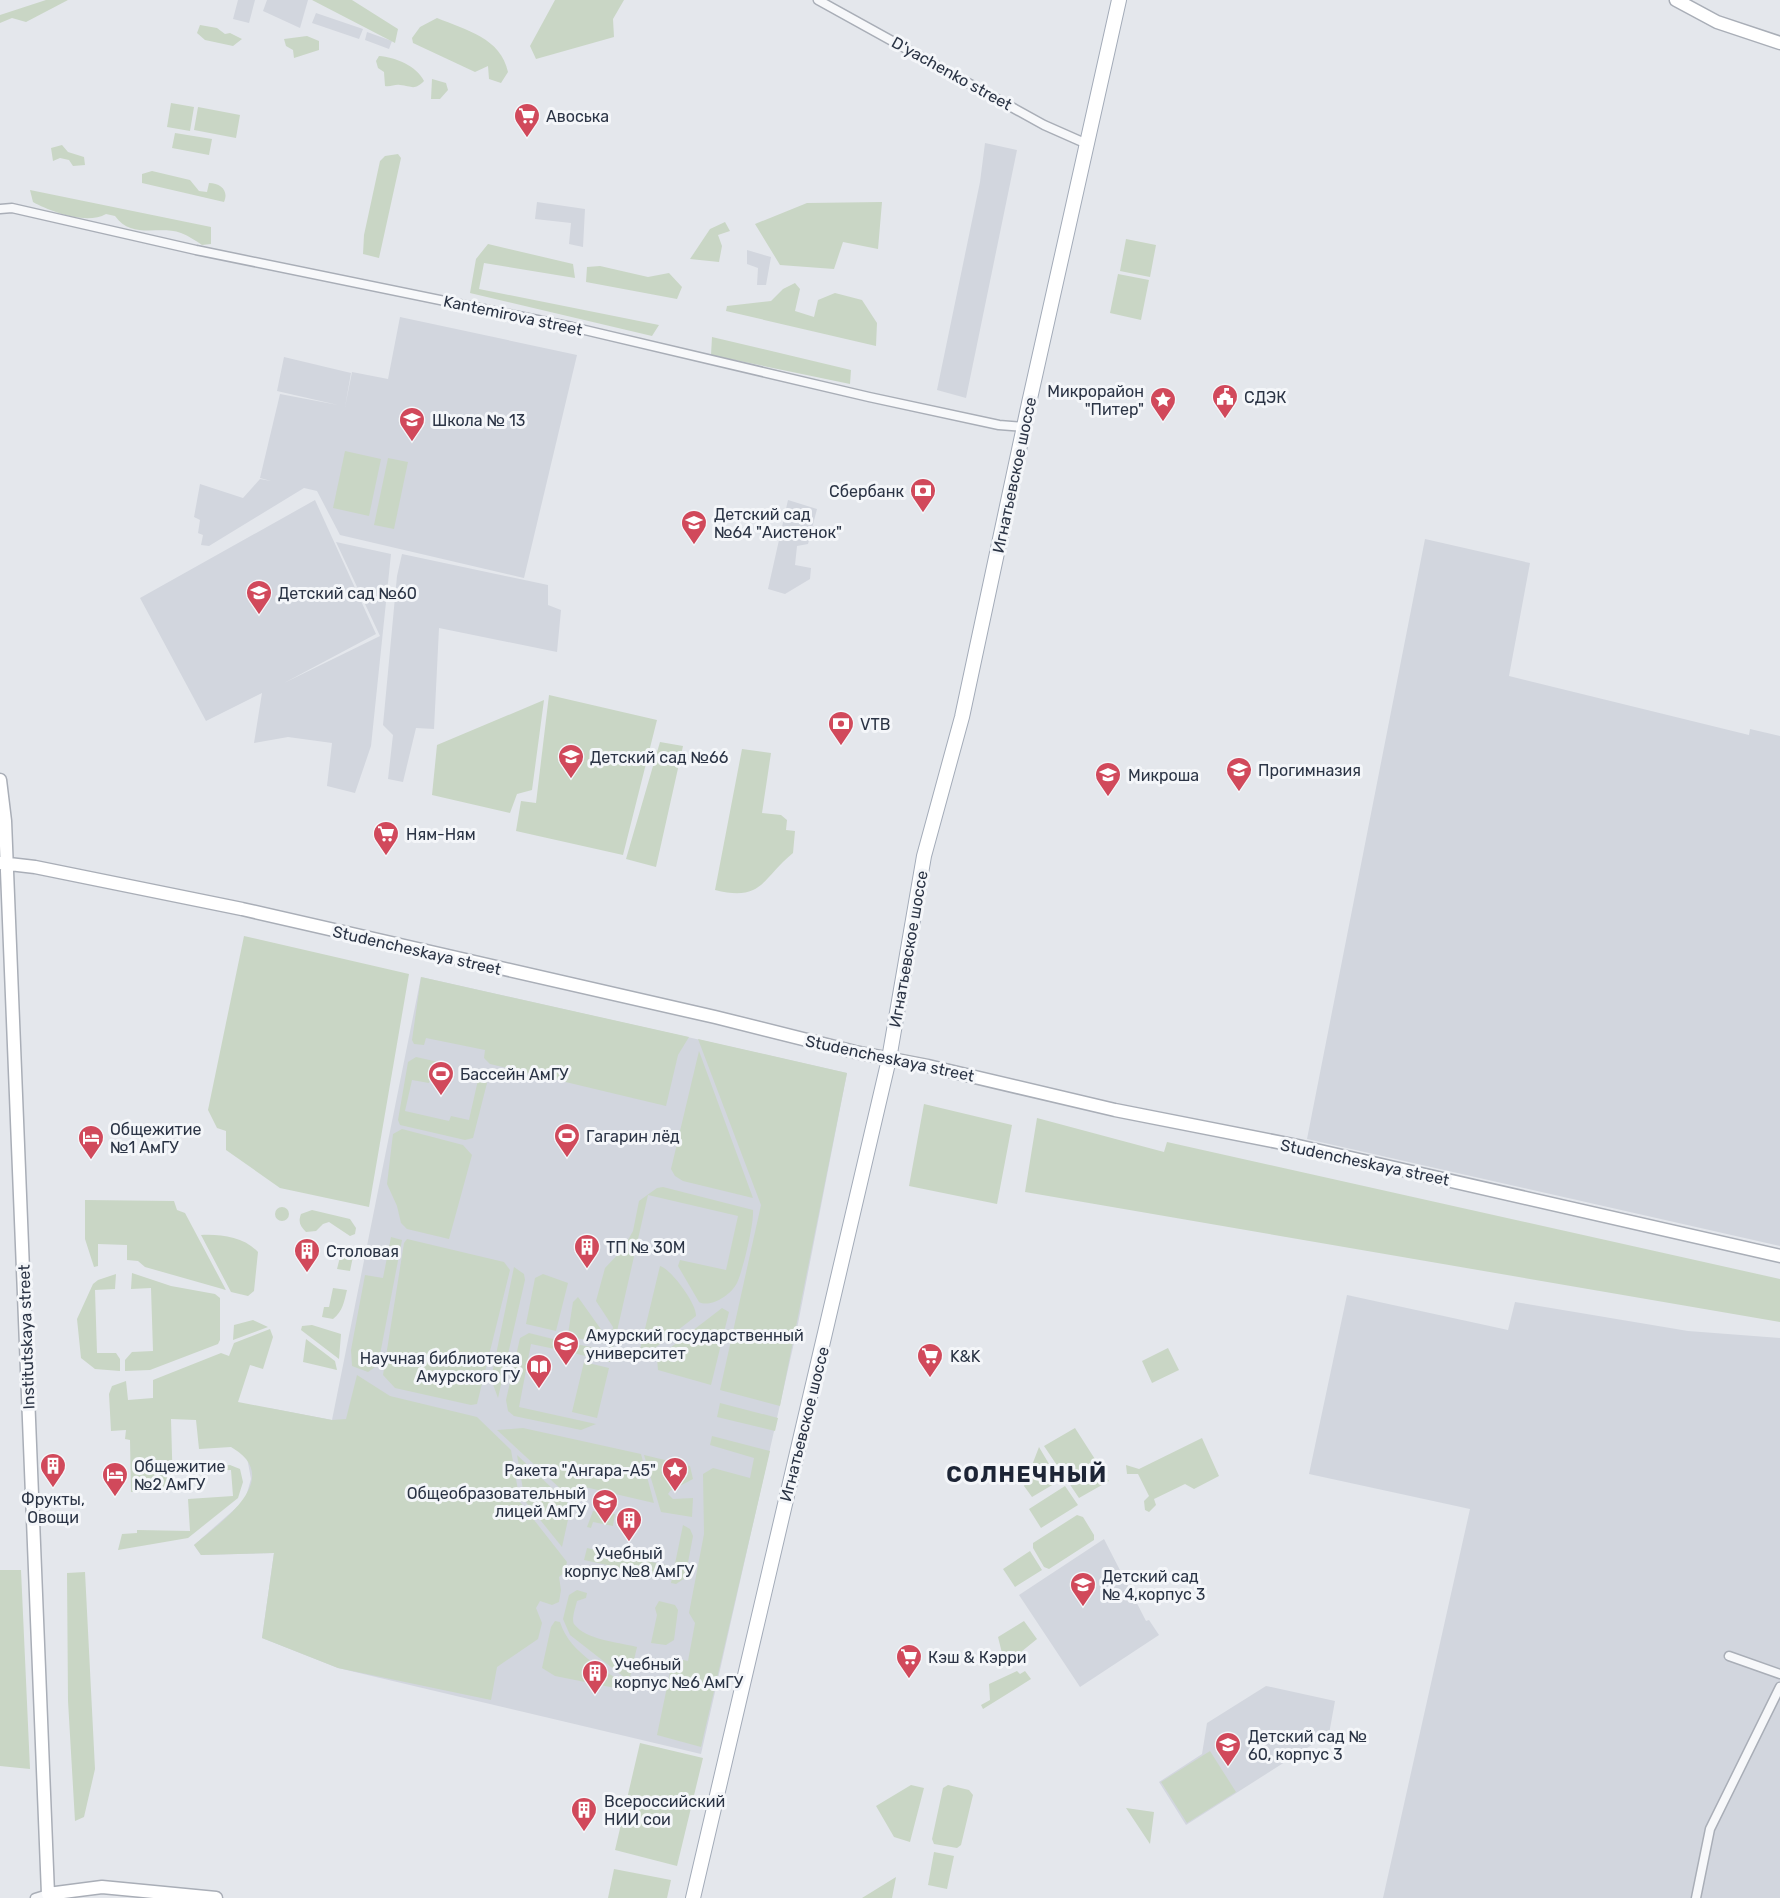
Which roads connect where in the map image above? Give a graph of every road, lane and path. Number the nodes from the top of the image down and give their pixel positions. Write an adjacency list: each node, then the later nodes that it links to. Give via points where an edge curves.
1 (818, 0): 5 (street, D'yachenko street, via 1044,125)
2 (1119, 0): 5 (main road, Игнатьевское шоссе)
3 (1676, 0): 4 (main road, via 1717,22)
4 (1780, 43)
5 (1087, 144): 7 (main road, Игнатьевское шоссе)
6 (0, 209): 7 (street, Kantemirova street, via 12,208 572,327 869,397)
7 (1025, 427): 10 (main road, Игнатьевское шоссе, via 962,717 924,856)
8 (0, 780): 9 (main road, Institutskaya street)
9 (3, 863): 10 (main road, Studencheskaya street, via 242,909); 15 (main road, Institutskaya street, via 20,1142)
10 (890, 1059): 11 (main road, Studencheskaya street, via 1298,1146); 18 (main road, Игнатьевское шоссе)
11 (1780, 1256)
12 (1729, 1656): 13 (street)
13 (1780, 1674)
14 (1780, 1687): 19 (street, via 1710,1828)
15 (48, 1894): 16 (street); 17 (main road, via 102,1887)
16 (35, 1898)
17 (216, 1898)
18 (693, 1898)
19 (1696, 1898)

